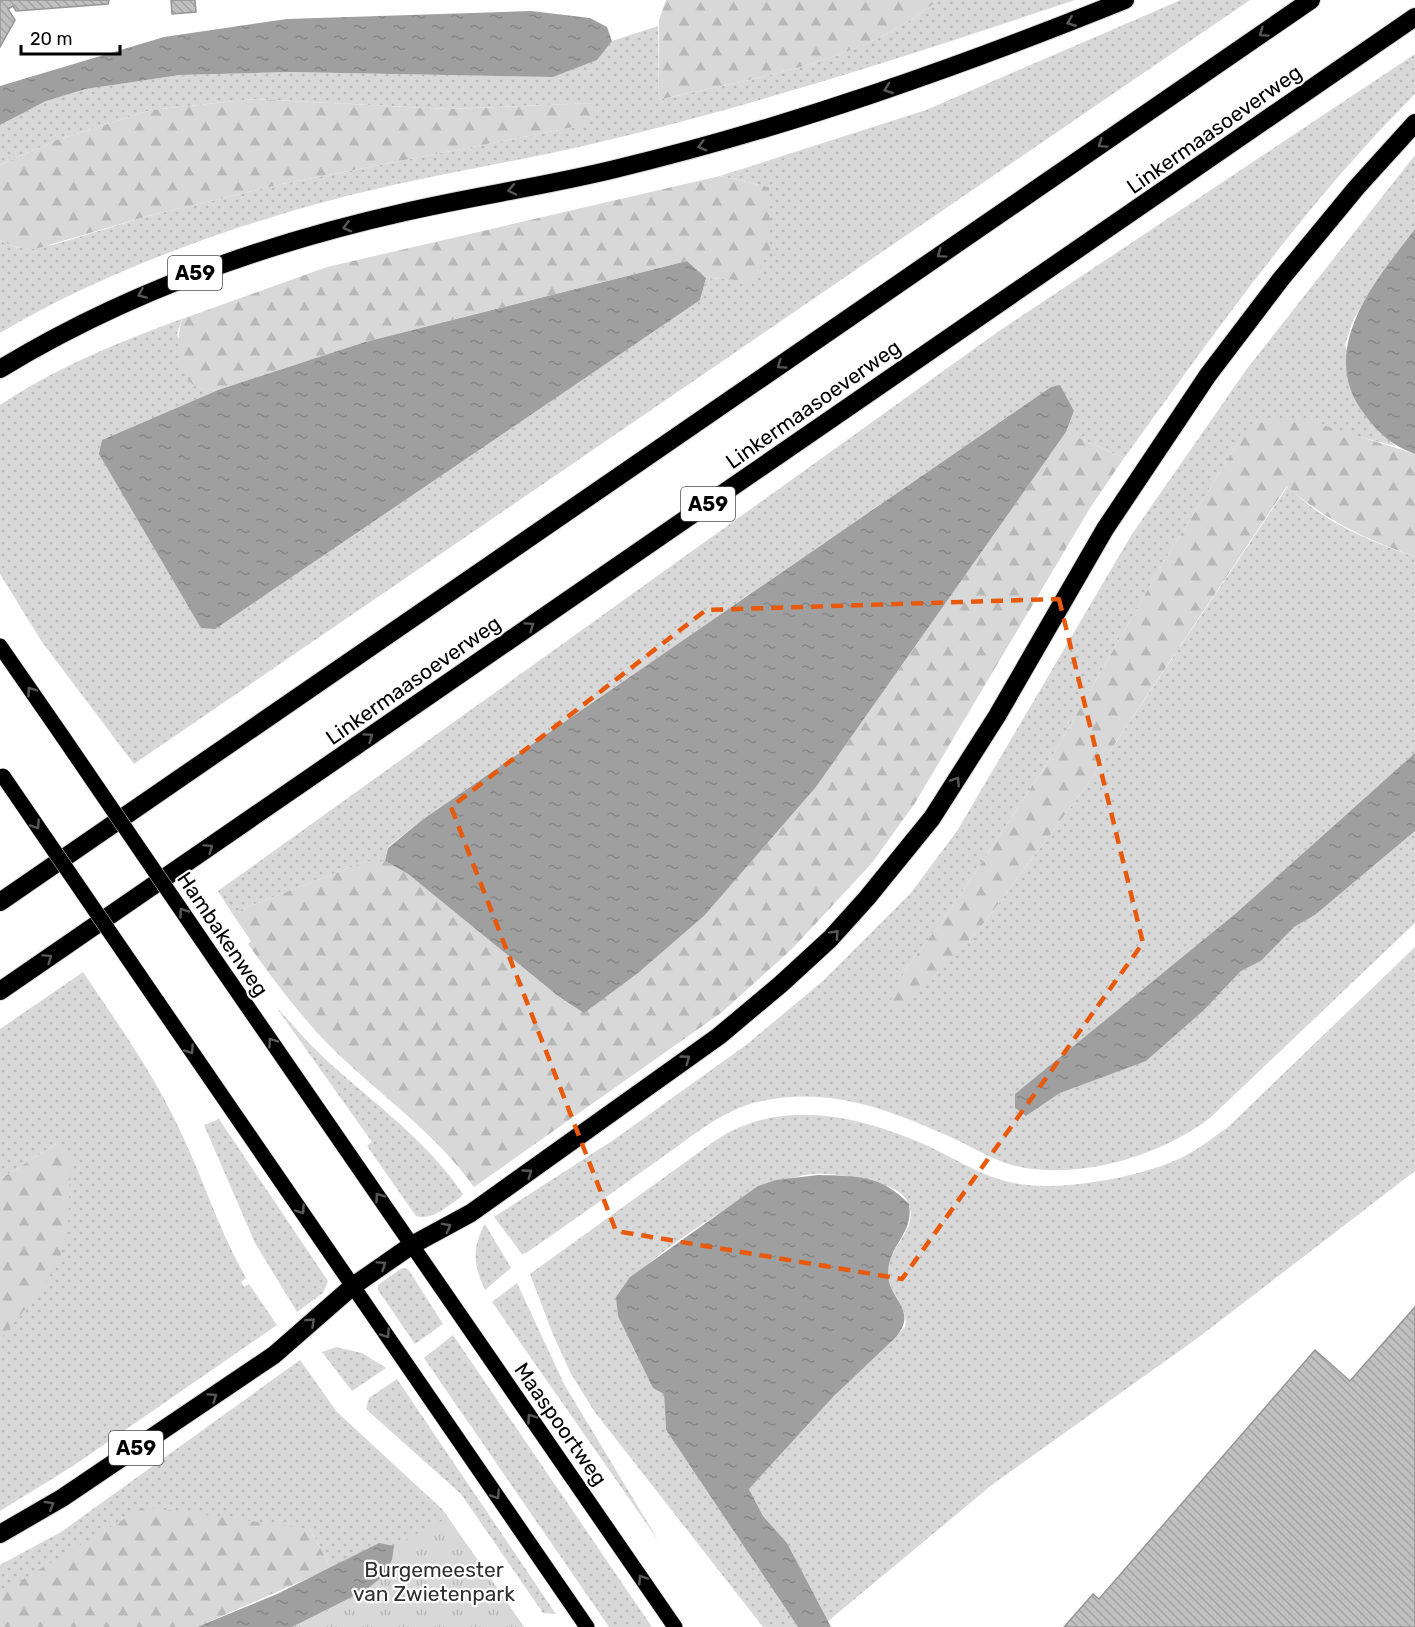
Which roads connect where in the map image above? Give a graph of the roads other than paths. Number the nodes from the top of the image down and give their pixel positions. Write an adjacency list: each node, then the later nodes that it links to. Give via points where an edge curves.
1 (1125, 0): 5 (highway, A59, one-way to 5, via 860,99 733,138 614,169 403,212 233,260 116,306)
2 (1311, 0): 8 (highway, one-way to 8)
3 (1415, 17): 9 (highway, Linkermaasoeverweg / A59, one-way to 3)
4 (1415, 123): 10 (highway, one-way to 4, via 471,1213 718,1036 782,984 867,898 952,788 1105,529 1208,375 1281,279)
5 (0, 369)
6 (0, 646): 10 (main road, Hambakenweg, one-way to 6, bridge)
7 (2, 774): 11 (main road, one-way to 11, bridge)
8 (0, 902)
9 (0, 991)
10 (412, 1245): 11 (highway, one-way to 10); 14 (main road, Maaspoortweg, one-way to 10)
11 (352, 1286): 12 (highway, A59, one-way to 11, via 62,1497 279,1351); 13 (main road, one-way to 13)
12 (0, 1534)
13 (587, 1627)
14 (675, 1627)

